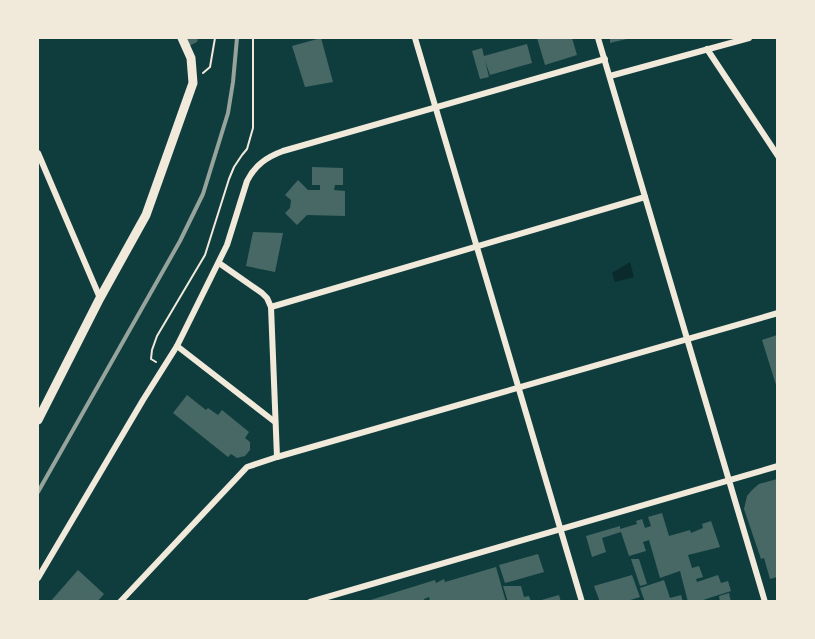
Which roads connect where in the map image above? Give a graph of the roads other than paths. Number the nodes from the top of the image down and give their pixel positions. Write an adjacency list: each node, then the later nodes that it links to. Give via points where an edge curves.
1 (182, 38): 14 (street, via 191,58 191,90 146,215)
2 (415, 38): 8 (street)
3 (598, 38): 6 (street)
4 (750, 38): 5 (street)
5 (707, 49): 7 (street); 10 (street)
6 (605, 59): 7 (street); 8 (street)
7 (609, 76): 11 (street)
8 (435, 108): 12 (street); 13 (street, via 283,151 260,164 247,181)
9 (38, 153): 14 (street)
10 (777, 156)
11 (645, 197): 12 (street); 17 (street)
12 (477, 247): 15 (street); 19 (street)
13 (219, 263): 15 (street, via 262,293); 18 (street)
14 (100, 298): 20 (street)
15 (271, 307): 21 (street)
16 (777, 313): 17 (street)
17 (687, 339): 19 (street); 24 (street)
18 (177, 346): 21 (street); 26 (street)
19 (519, 388): 22 (street); 25 (street)
20 (38, 418)
21 (275, 422): 22 (street)
22 (277, 457): 27 (street, via 247,467)
23 (777, 466): 24 (street)
24 (729, 480): 25 (street); 30 (street)
25 (560, 528): 28 (street); 29 (street)
26 (38, 578)
27 (120, 602)
28 (310, 602)
29 (582, 602)
30 (765, 602)

